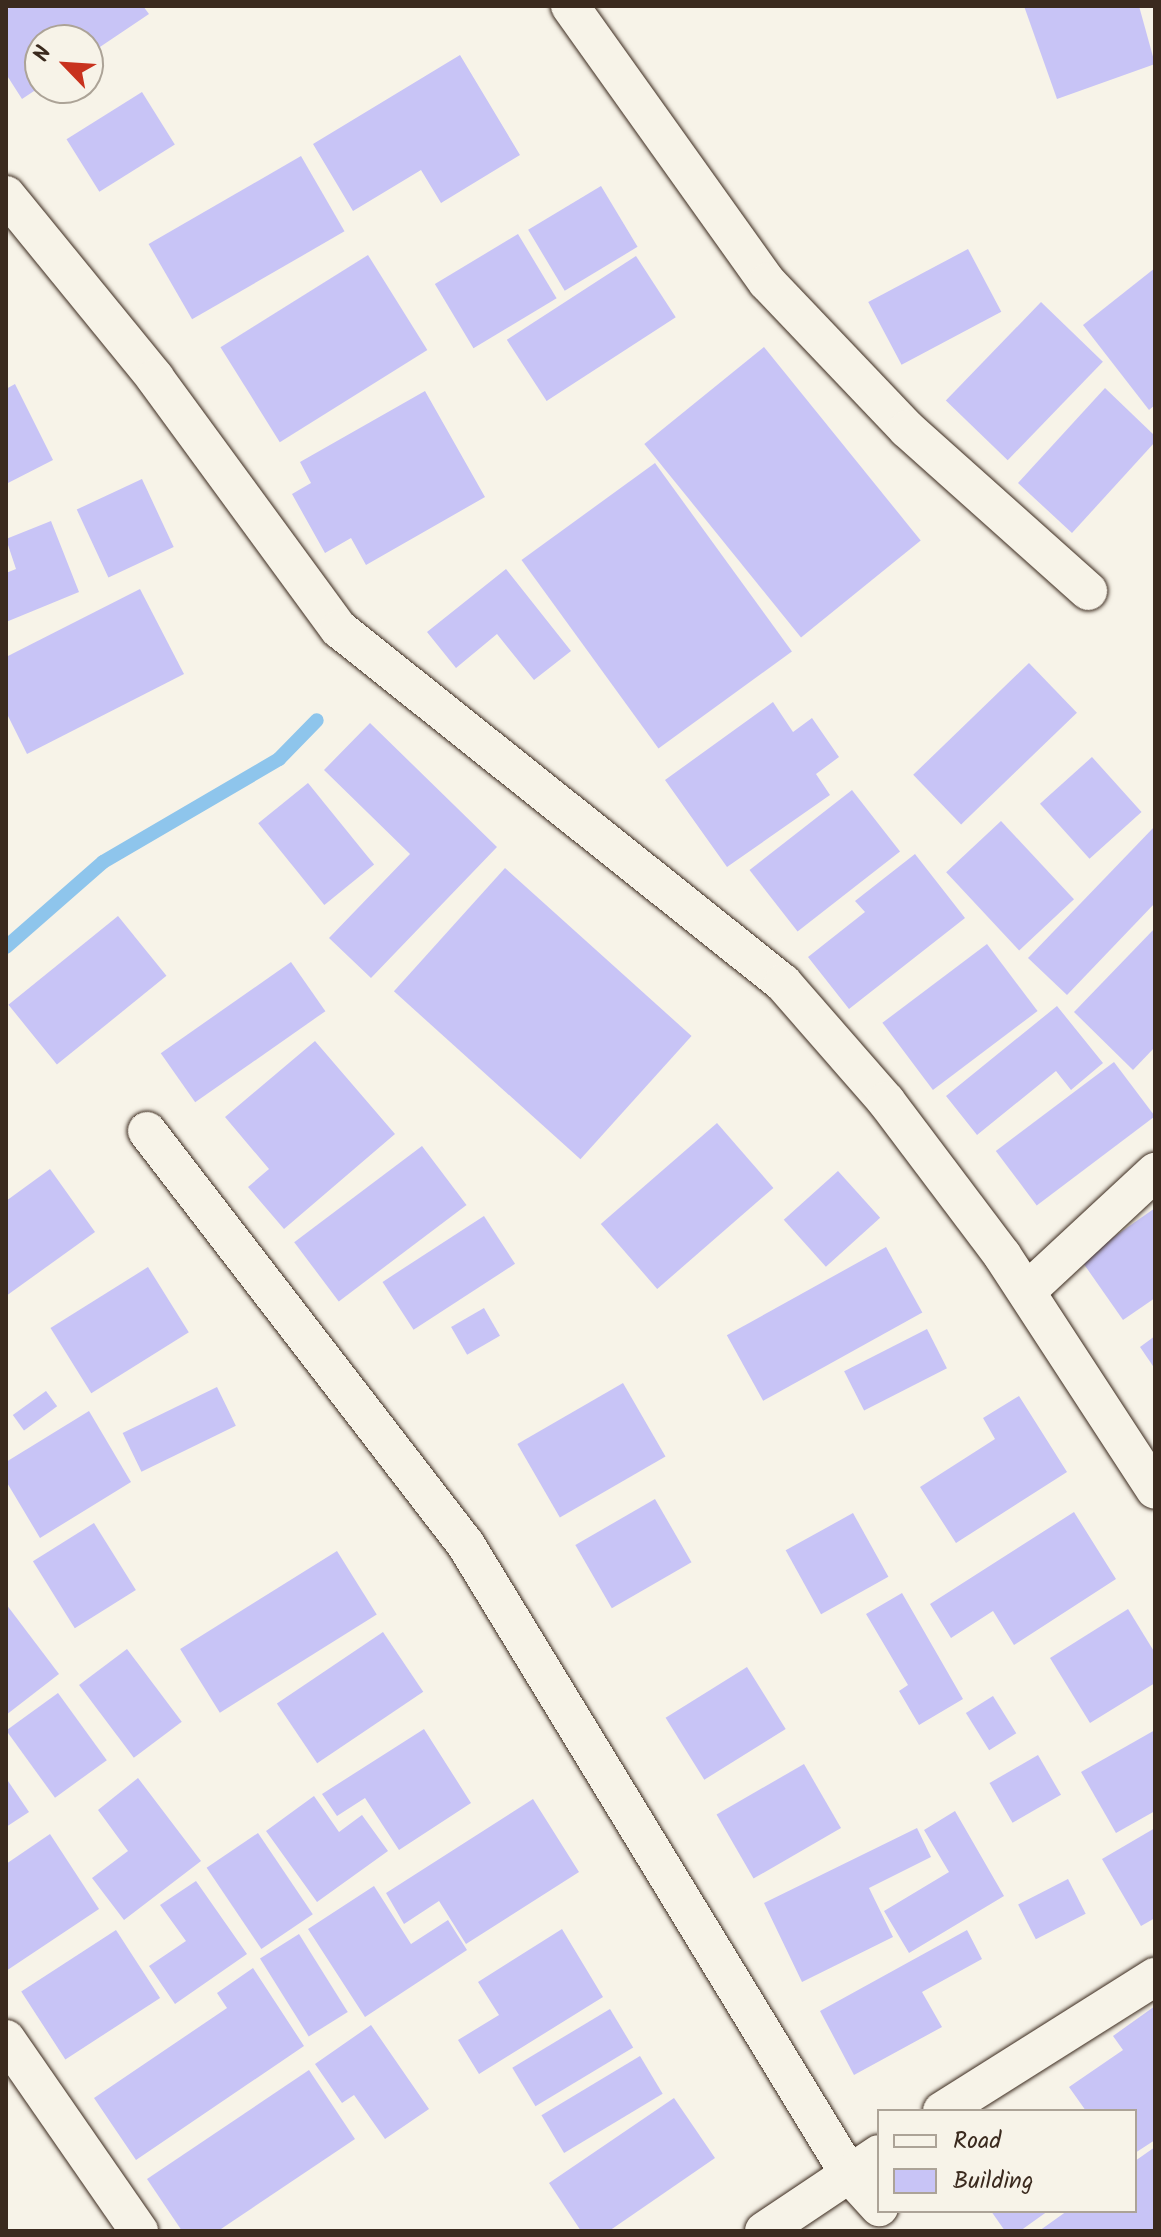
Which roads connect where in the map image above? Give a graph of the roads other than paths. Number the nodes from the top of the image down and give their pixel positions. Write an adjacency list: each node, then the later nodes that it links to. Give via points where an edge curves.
1 (570, 6): 3 (street, via 767,282 907,429)
2 (6, 195): 6 (street, via 155,378 339,629 783,983 886,1101)
3 (1088, 591)
4 (147, 1131): 11 (street, via 466,1545)
5 (1155, 1172): 6 (street)
6 (1027, 1291): 7 (street)
7 (1155, 1490)
8 (1155, 1977): 10 (street)
9 (6, 2039): 14 (street)
10 (945, 2109)
11 (864, 2164): 12 (street); 15 (street)
12 (877, 2198)
13 (884, 2213): 16 (street)
14 (139, 2231)
15 (764, 2231)
16 (900, 2231)

